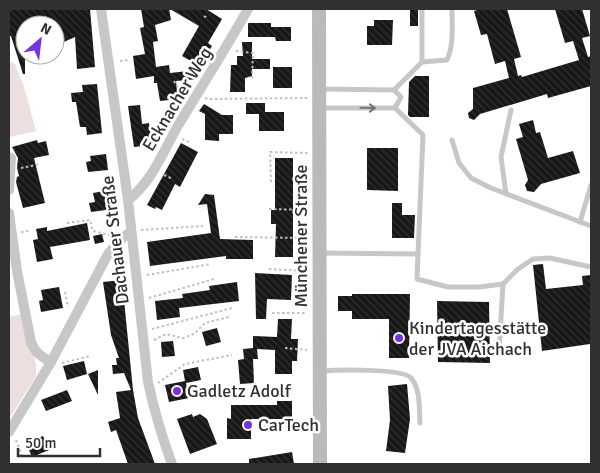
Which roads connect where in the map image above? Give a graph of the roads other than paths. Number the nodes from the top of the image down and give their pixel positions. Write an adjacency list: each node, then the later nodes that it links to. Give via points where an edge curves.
1 (101, 9): 17 (street, Dachauer Straße)
2 (248, 9): 17 (street, Ecknacher Weg, via 149,178)
3 (319, 9): 8 (main road, Münchener Straße)
4 (422, 9): 6 (lane)
5 (452, 9): 6 (lane, via 448,60)
6 (422, 62): 7 (lane)
7 (394, 90): 8 (lane); 9 (lane, via 401,97)
8 (317, 98): 9 (lane, one-way to 9); 22 (main road, Münchener Straße)
9 (395, 108): 23 (lane, via 423,136)
10 (511, 110): 16 (lane, via 501,157)
11 (452, 140): 16 (lane, via 459,163 471,178)
12 (9, 157): 13 (street)
13 (10, 170): 15 (street)
14 (591, 185): 19 (lane)
15 (9, 190)
16 (506, 194): 19 (lane)
17 (128, 200): 21 (street, Dachauer Straße)
18 (9, 213): 27 (street, via 31,342 34,350)
19 (580, 222): 20 (lane)
20 (591, 226)
21 (131, 231): 27 (street, via 108,254); 31 (street, Dachauer Straße, via 150,389 160,433)
22 (320, 253): 23 (lane); 28 (main road, Münchener Straße)
23 (418, 254): 25 (lane, via 418,279 448,287)
24 (591, 267): 25 (lane, via 550,258 532,259)
25 (503, 284): 26 (lane)
26 (499, 351)
27 (49, 364): 30 (street)
28 (320, 371): 29 (lane, via 406,374 416,386); 32 (main road, Münchener Straße)
29 (420, 423)
30 (10, 430)
31 (172, 464)
32 (320, 464)

